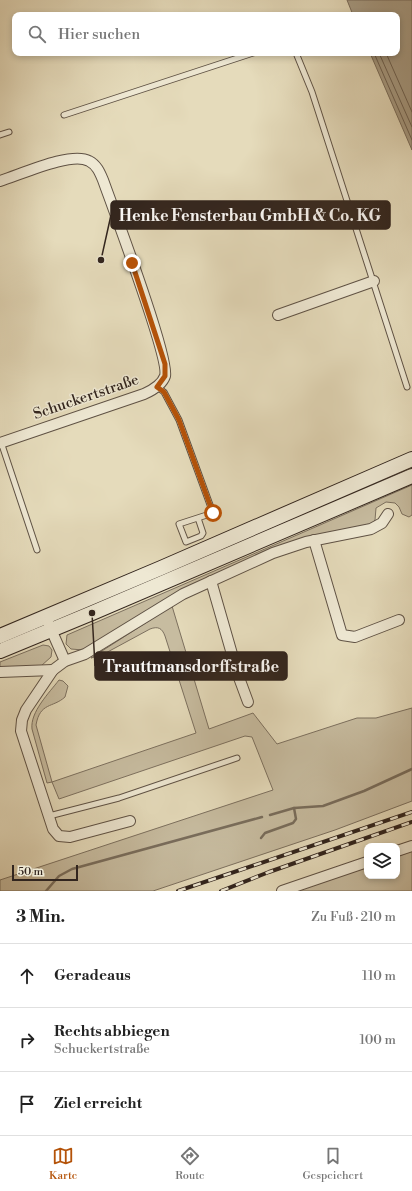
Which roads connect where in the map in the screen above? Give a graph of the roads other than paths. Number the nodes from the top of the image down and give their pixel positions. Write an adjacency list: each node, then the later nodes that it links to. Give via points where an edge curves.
1 (244, 56): 3 (lane)
2 (297, 56): 7 (lane, via 312,92)
3 (64, 115)
4 (9, 132): 5 (lane)
5 (0, 135)
6 (0, 181): 10 (street, Schuckertstraße, via 70,158 82,158 96,166 162,351 165,376)
7 (374, 281): 8 (street); 9 (lane)
8 (278, 315)
9 (407, 386)
10 (157, 387): 11 (street, Schuckertstraße, via 144,394); 15 (lane, via 164,392 179,420 213,513)
11 (1, 443): 17 (lane)
12 (412, 459): 20 (main road)
13 (412, 476): 20 (main road)
14 (388, 514): 16 (street, via 382,523 371,529)
15 (198, 518): 15 (lane, via 179,524 186,542 203,533)
16 (314, 540): 18 (street, via 285,549); 19 (street, via 342,635 355,637)
17 (37, 550)
18 (210, 581): 23 (street, via 170,601 85,654); 26 (street)
19 (398, 620)
20 (49, 624): 21 (main road); 22 (main road); 23 (street)
21 (0, 636)
22 (0, 651)
23 (65, 661): 24 (street)
24 (53, 670): 25 (street); 28 (street, via 29,704 21,725 22,736)
25 (0, 672)
26 (248, 702)
27 (236, 758): 28 (lane, via 119,798)
28 (48, 816): 29 (street, via 54,831 59,836 66,837)
29 (130, 821)
30 (412, 846): 31 (street)
31 (400, 850)
32 (364, 863): 33 (street)
33 (282, 891)

